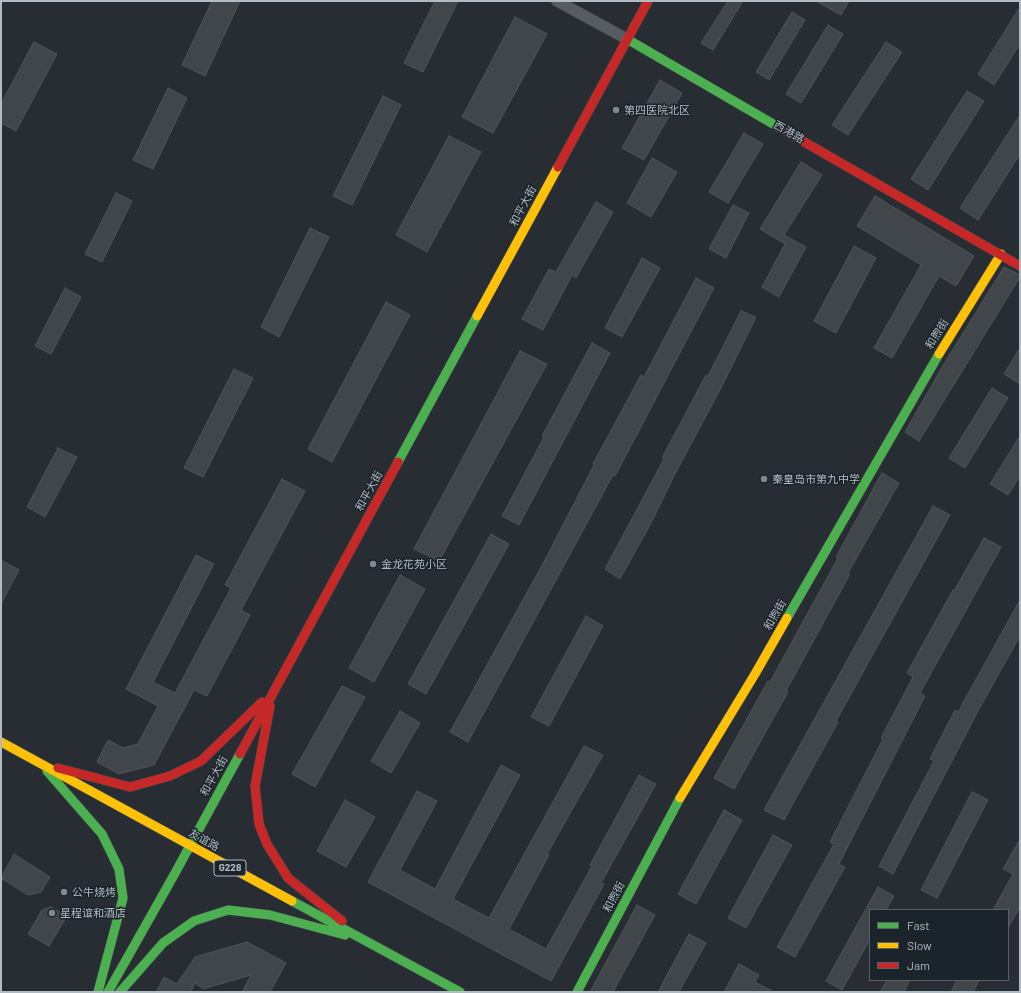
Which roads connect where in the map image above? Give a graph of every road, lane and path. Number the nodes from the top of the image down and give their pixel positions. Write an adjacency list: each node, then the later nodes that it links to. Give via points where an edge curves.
1 (557, 1): 3 (street, 西港路)
2 (648, 1): 3 (main road, 和平大街)
3 (627, 39): 4 (main road, 西港路); 6 (main road, 和平大街)
4 (1001, 254): 5 (main road, 西港路); 15 (main road, 和煦街, via 936,359 755,674 684,790)
5 (1020, 266)
6 (273, 691): 8 (main road, via 201,761 170,776 130,787); 9 (main road, 和平大街); 10 (main road, via 255,786 259,824 267,844 288,878)
7 (1, 742): 8 (main road, 友谊路 / G228)
8 (41, 764): 9 (main road, 友谊路 / G228); 11 (main road, via 102,834 119,869 122,898)
9 (189, 846): 10 (main road, 友谊路 / G228); 12 (main road, 和平大街)
10 (365, 941): 13 (main road, via 270,915 228,910 194,921 163,943); 14 (main road, 友谊路 / G228)
11 (98, 992)
12 (108, 992)
13 (120, 992)
14 (460, 992)
15 (577, 992)

